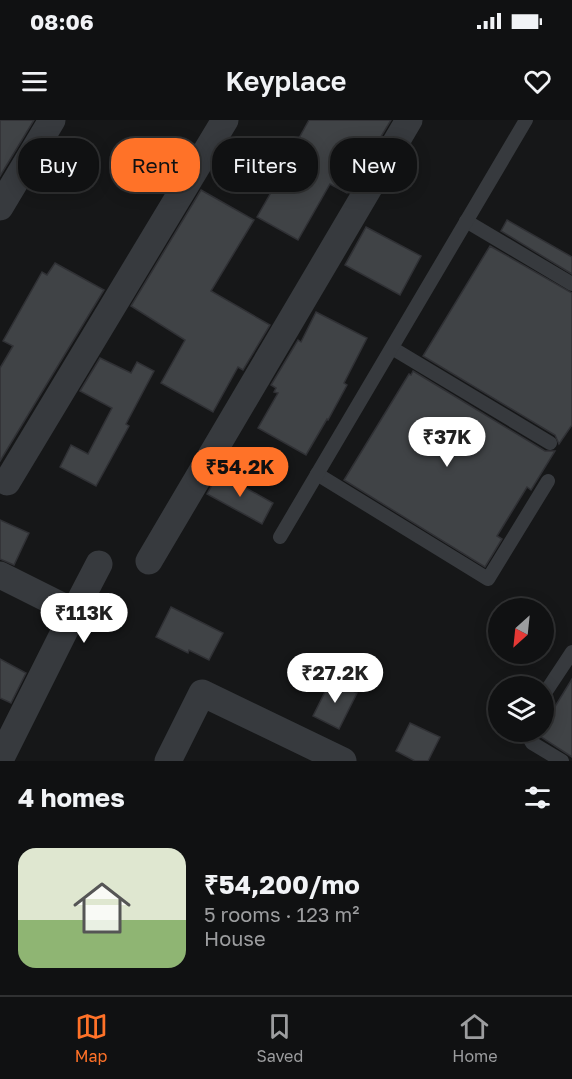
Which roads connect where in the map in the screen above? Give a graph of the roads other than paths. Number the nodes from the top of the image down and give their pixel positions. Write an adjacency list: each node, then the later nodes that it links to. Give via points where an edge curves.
1 (52, 120): 5 (street)
2 (225, 120): 11 (street)
3 (409, 120): 14 (street)
4 (526, 120): 6 (lane)
5 (0, 207)
6 (466, 221): 7 (lane); 8 (lane)
7 (572, 285)
8 (392, 348): 9 (lane); 10 (lane)
9 (550, 443)
10 (317, 474): 12 (lane, via 488,579); 13 (lane)
11 (7, 482)
12 (548, 482)
13 (280, 537)
14 (149, 561)
15 (99, 564): 17 (street)
16 (0, 575): 17 (street)
17 (74, 612): 21 (street)
18 (572, 652): 19 (lane)
19 (554, 679)
20 (531, 742): 24 (lane)
21 (0, 760)
22 (168, 761): 23 (street, via 202,693)
23 (343, 761)
24 (562, 761)

